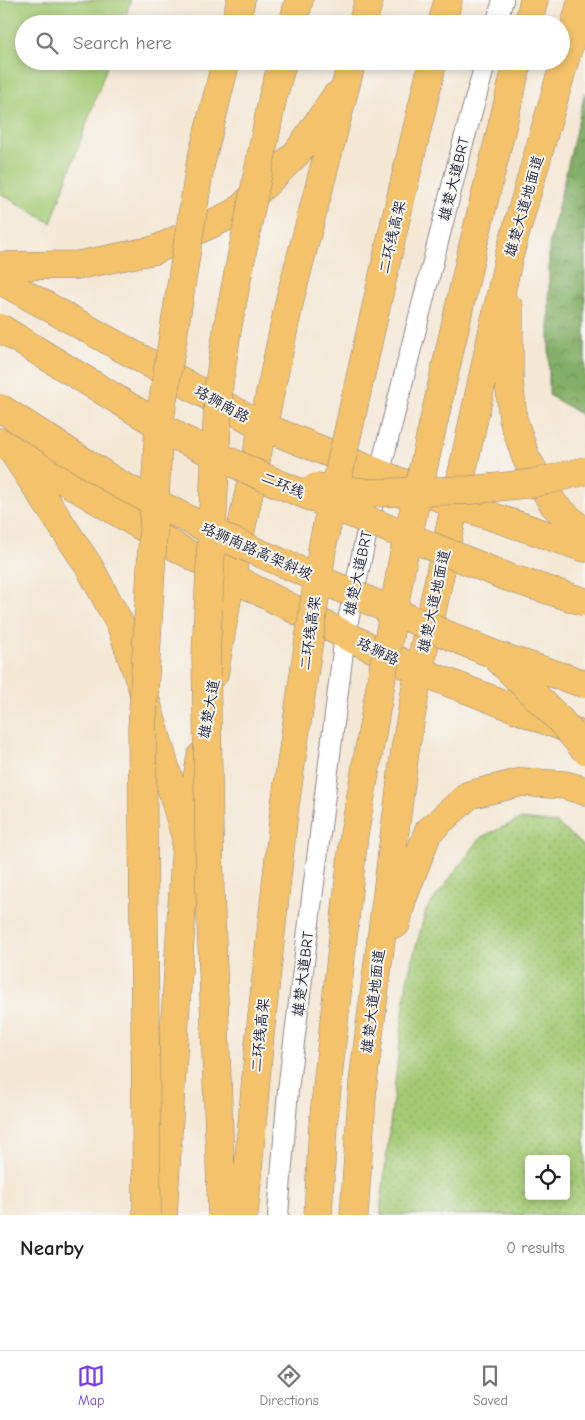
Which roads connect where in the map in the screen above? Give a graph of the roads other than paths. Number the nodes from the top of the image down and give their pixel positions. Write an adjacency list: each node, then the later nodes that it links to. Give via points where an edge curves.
1 (241, 0): 8 (main road)
2 (299, 0): 9 (main road)
3 (369, 0): 10 (main road)
4 (448, 0): 11 (main road)
5 (503, 0): 12 (lane)
6 (534, 0): 13 (main road)
7 (582, 0): 14 (main road, 雄楚大道地面道)
8 (237, 15)
9 (295, 15)
10 (365, 15)
11 (444, 15)
12 (499, 15)
13 (530, 15)
14 (570, 42)
15 (224, 70): 46 (main road, bridge, via 200,166 158,425 142,729)
16 (280, 70): 48 (main road, bridge, via 218,383 206,655 210,890)
17 (431, 70): 49 (main road, 二环线高架, bridge, via 323,543 284,812)
18 (483, 70): 30 (lane, 雄楚大道BRT)
19 (516, 70): 51 (main road, bridge, via 472,246 402,563 354,834 323,1125)
20 (562, 70): 22 (main road, 雄楚大道地面道)
21 (350, 71): 23 (main road, via 297,153 237,212 155,250 79,265); 27 (main road, via 290,299)
22 (509, 256): 32 (main road, 雄楚大道地面道); 33 (main road, via 510,380 514,418 526,458 554,504)
23 (0, 266)
24 (0, 280): 27 (main road, 珞狮南路)
25 (0, 328): 31 (main road, 二环线, bridge, via 182,439)
26 (0, 408): 38 (main road, 珞狮南路高架斜坡, bridge, via 119,484 225,538)
27 (262, 426): 30 (main road, 珞狮南路); 35 (main road)
28 (5, 445): 35 (main road); 44 (main road, via 90,568 120,626 142,687)
29 (585, 471): 31 (main road, bridge, via 534,483 471,490 370,493)
30 (379, 475): 32 (main road, 珞狮南路); 37 (lane, 雄楚大道BRT)
31 (274, 482): 36 (main road, 二环线, bridge, via 507,578)
32 (455, 504): 34 (main road); 39 (main road, 雄楚大道地面道)
33 (585, 532)
34 (585, 548)
35 (231, 577): 37 (main road, 珞狮路); 44 (main road, 雄楚大道)
36 (585, 602)
37 (345, 635): 39 (main road, 珞狮路); 50 (lane, 雄楚大道BRT, via 288,1090)
38 (493, 654): 40 (main road, 珞狮南路高架斜坡, bridge); 42 (main road, bridge, via 560,720)
39 (419, 671): 41 (main road, 珞狮路); 45 (main road, 雄楚大道地面道, via 405,751)
40 (585, 684)
41 (585, 735)
42 (585, 750)
43 (585, 791): 45 (main road, via 565,785 522,782 469,795 428,832 402,900)
44 (186, 841): 47 (main road)
45 (368, 1035): 52 (main road, 雄楚大道地面道)
46 (147, 1215)
47 (163, 1215)
48 (222, 1215)
49 (244, 1215)
50 (278, 1215)
51 (318, 1215)
52 (354, 1215)

